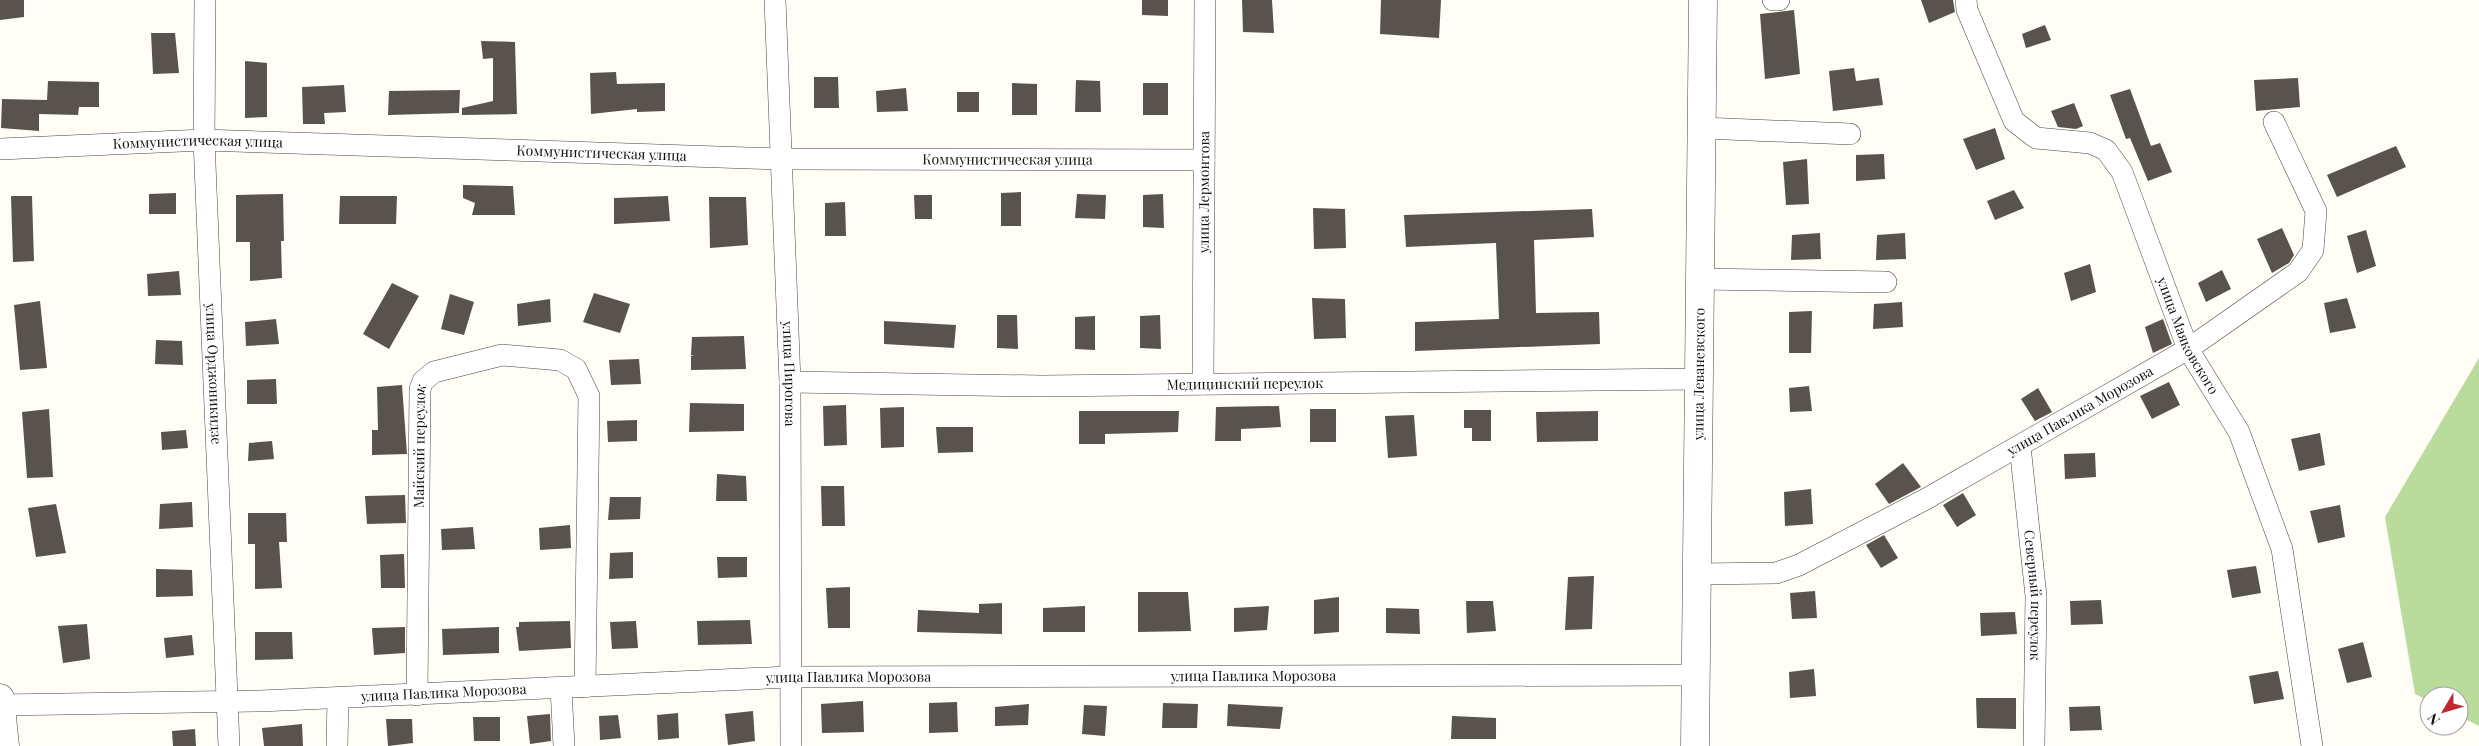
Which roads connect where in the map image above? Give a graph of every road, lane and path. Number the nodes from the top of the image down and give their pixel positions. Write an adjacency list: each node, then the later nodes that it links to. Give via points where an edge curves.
1 (205, 0): 11 (street, улица Орджоникидзе)
2 (775, 0): 13 (street, улица Пирогова)
3 (1206, 0): 14 (street, улица Лермонтова)
4 (1703, 0): 9 (street, улица Леваневского)
5 (1773, 0): 6 (street)
6 (1779, 0)
7 (1966, 0): 17 (street, улица Маяковского, via 1967,10 2014,121 2036,138 2090,143 2106,150 2122,172)
8 (2274, 122): 17 (street, улица Павлика Морозова, via 2316,211 2313,250 2298,272)
9 (1702, 128): 10 (street); 15 (street, улица Леваневского)
10 (1850, 134)
11 (204, 140): 12 (street, Коммунистическая улица); 13 (street, Коммунистическая улица); 30 (street, улица Орджоникидзе)
12 (0, 149)
13 (781, 159): 14 (street, Коммунистическая улица); 19 (street, улица Пирогова)
14 (1204, 160): 20 (street, улица Лермонтова)
15 (1700, 279): 16 (street); 18 (street, улица Леваневского)
16 (1886, 282)
17 (2188, 349): 21 (street, улица Павлика Морозова); 39 (street, улица Маяковского, via 2239,432 2282,550)
18 (1699, 379): 20 (street, Медицинский переулок); 22 (street, улица Леваневского)
19 (790, 382): 20 (street, Медицинский переулок, via 1040,386); 24 (street, улица Пирогова)
20 (1203, 384)
21 (2020, 446): 22 (street, улица Павлика Морозова, via 1926,500 1799,565 1776,573); 38 (street, Северный переулок, via 2036,596)
22 (1697, 574): 23 (street, улица Леваневского)
23 (1696, 675): 24 (street, улица Павлика Морозова); 37 (street, улица Леваневского)
24 (789, 677): 25 (street, улица Павлика Морозова); 36 (street, улица Пирогова)
25 (585, 687): 26 (street, улица Павлика Морозова); 27 (street, Майский переулок, via 589,396 576,368 560,360 502,355 434,372 423,380 420,389)
26 (561, 688): 27 (street, улица Павлика Морозова); 35 (street)
27 (417, 695): 29 (street, улица Павлика Морозова)
28 (0, 698): 31 (street)
29 (338, 698): 30 (street, улица Павлика Морозова); 34 (street)
30 (228, 702): 31 (street, улица Павлика Морозова); 33 (street, улица Орджоникидзе)
31 (0, 705): 32 (street)
32 (5, 746)
33 (229, 746)
34 (337, 746)
35 (564, 746)
36 (791, 746)
37 (1695, 746)
38 (2034, 746)
39 (2312, 746)

